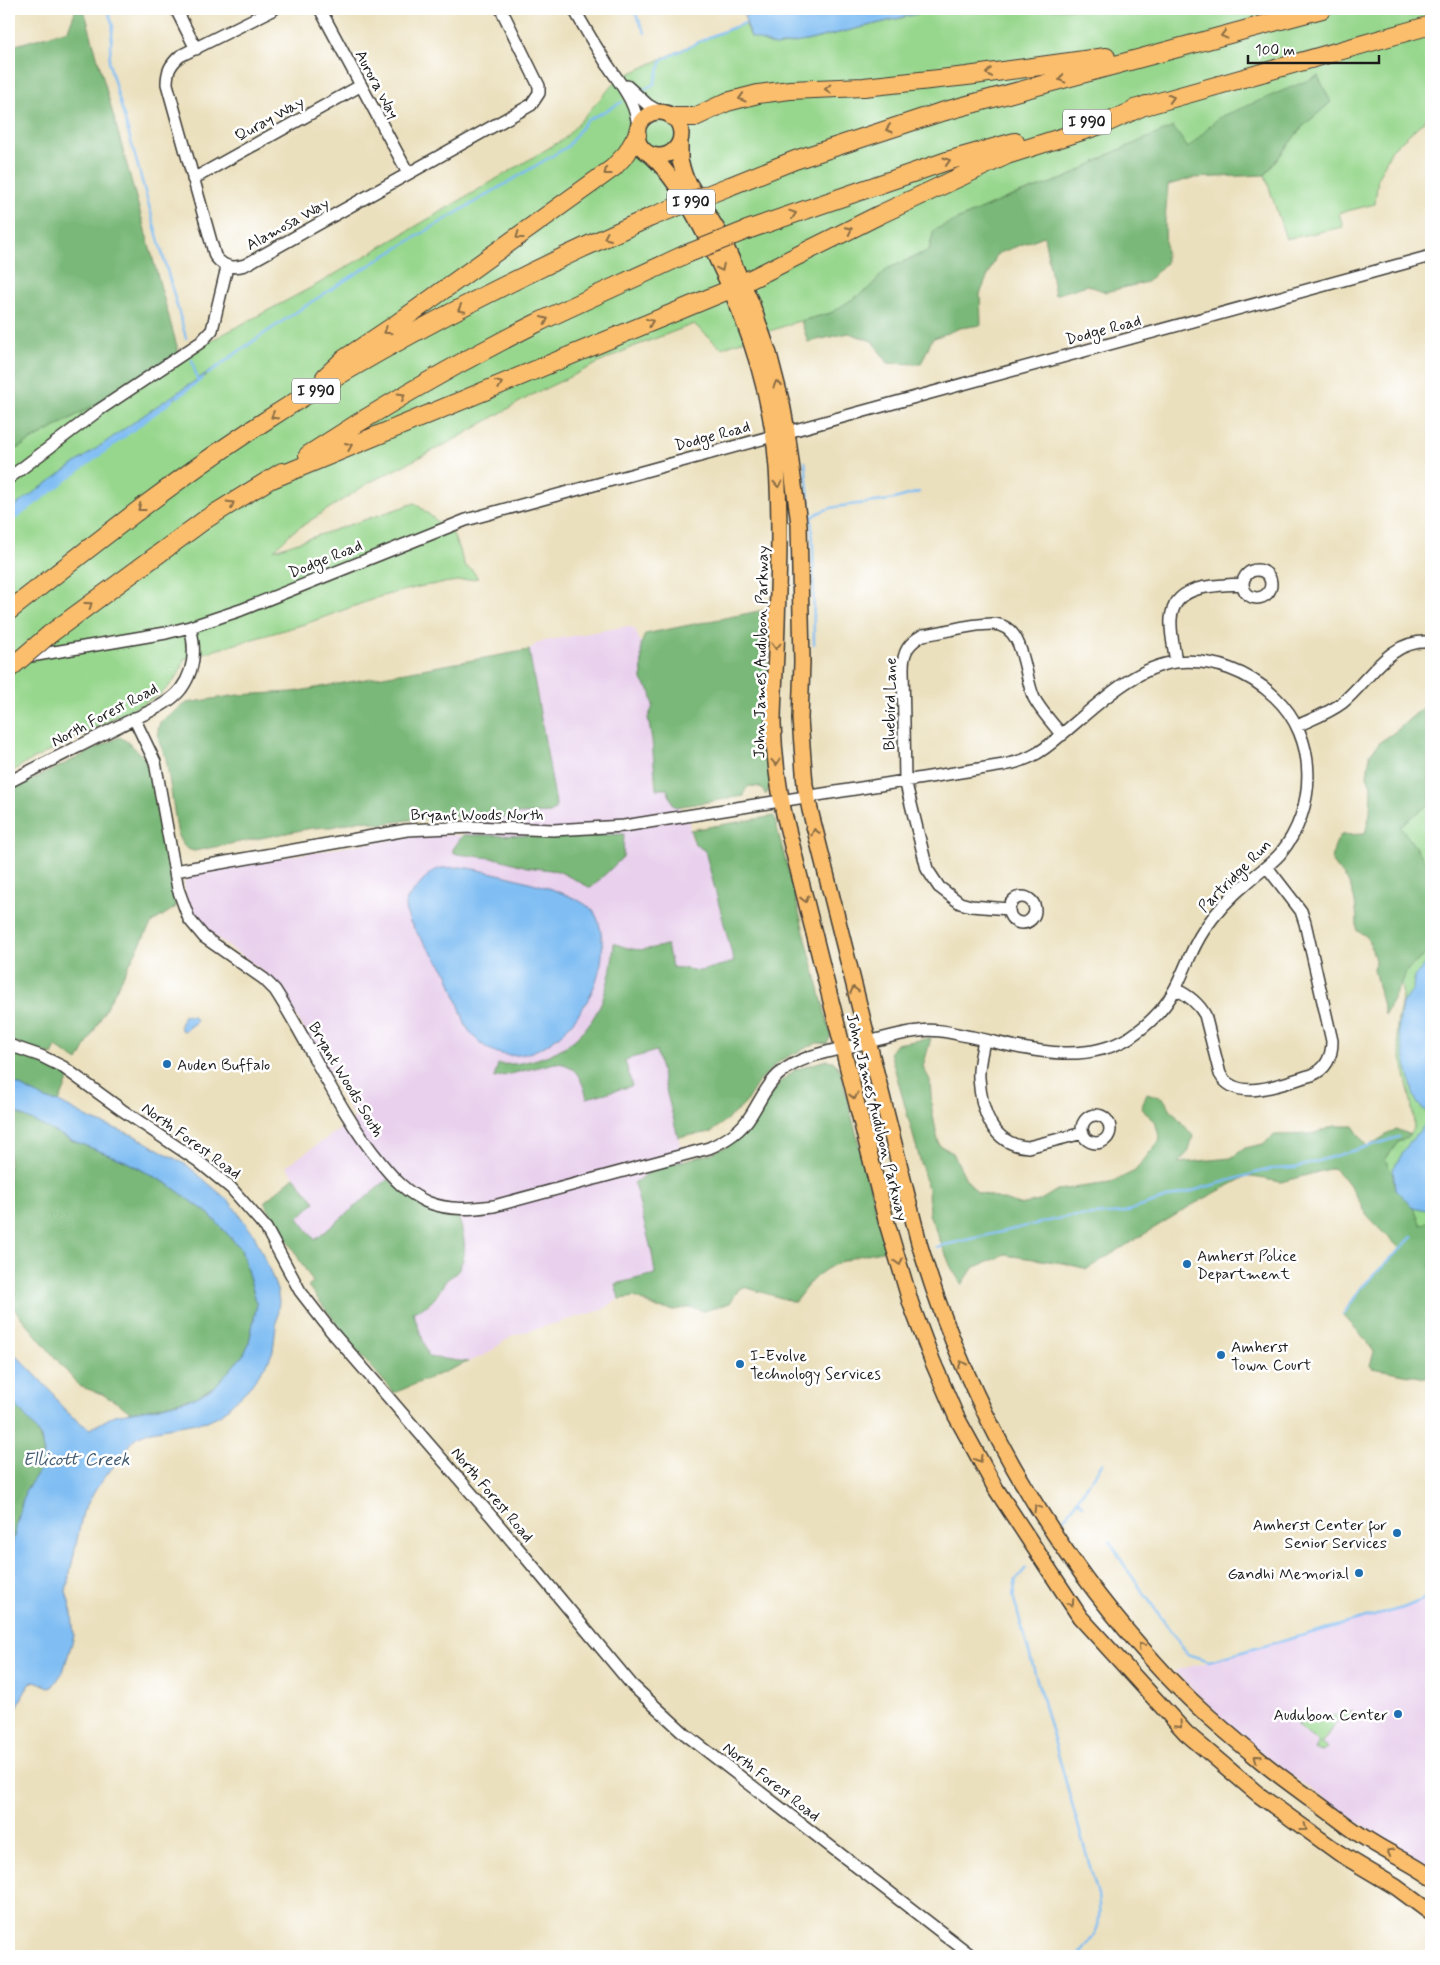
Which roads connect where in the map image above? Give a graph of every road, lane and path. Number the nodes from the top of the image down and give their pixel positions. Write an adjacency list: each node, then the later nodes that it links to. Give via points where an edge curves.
1 (176, 9): 9 (street)
2 (274, 9): 9 (street)
3 (320, 9): 11 (street, Aurora Way)
4 (501, 9): 17 (street, Alamosa Way, via 536,78 540,93 531,106)
5 (574, 9): 10 (street)
6 (1322, 9): 8 (highway, I 990, one-way to 8)
7 (1431, 25): 12 (highway, I 990, one-way to 7)
8 (1176, 47): 13 (highway, one-way to 13, via 967,76 758,94 727,102 695,117); 22 (highway, I 990, one-way to 22, bridge, via 938,113 795,160 651,217 494,291 388,347)
9 (196, 48): 18 (street, via 171,64 167,74)
10 (618, 79): 13 (street, via 648,105); 14 (street, via 634,106)
11 (360, 86): 17 (street, Aurora Way); 18 (street, Quray Way)
12 (1146, 105): 21 (highway, one-way to 12, via 1007,155 1104,124); 25 (highway, I 990, one-way to 12, bridge, via 361,420 430,380 535,324 684,255 946,161)
13 (668, 115): 14 (main road, via 653,113 646,116); 15 (main road, via 681,128)
14 (638, 132): 16 (main road, via 639,143); 22 (highway, one-way to 22, via 628,153 612,168 344,359)
15 (680, 143): 16 (main road, via 664,156); 21 (main road, John James Audubon Parkway, via 680,161 685,177 721,236)
16 (649, 154): 21 (main road, John James Audubon Parkway, one-way to 21, via 664,169)
17 (408, 173): 20 (street, Alamosa Way, via 245,265)
18 (193, 179): 20 (street, via 215,256)
19 (1431, 256): 23 (street, Dodge Road)
20 (227, 267): 24 (street, via 214,325 201,342 99,410)
21 (737, 286): 23 (main road, John James Audubon Parkway, via 752,349); 25 (highway, one-way to 21)
22 (304, 398): 27 (highway, I 990, one-way to 27, via 262,423 146,505)
23 (780, 433): 28 (street, Dodge Road, via 466,520 241,610); 38 (main road, John James Audubon Parkway, via 799,524 800,719); 39 (main road, John James Audubon Parkway, one-way to 39, via 773,724)
24 (9, 478)
25 (272, 479): 32 (highway, I 990, one-way to 25, bridge, via 50,634 206,519)
26 (1243, 584): 31 (street, via 1198,588 1177,602 1171,621)
27 (9, 611)
28 (190, 627): 30 (street, Dodge Road); 33 (street, North Forest Road, via 194,657 183,685 172,697)
29 (1431, 642): 34 (street, via 1408,644 1390,653 1342,703)
30 (9, 660)
31 (1176, 662): 34 (street, Partridge Run, via 1217,665 1245,674 1282,703); 35 (street, Partridge Run, via 1156,667 1131,680)
32 (9, 669)
33 (134, 718): 37 (street, North Forest Road); 41 (street, Bryant Woods South, via 155,762)
34 (1297, 726): 40 (street, Partridge Run, via 1307,756 1307,793 1299,825)
35 (1062, 735): 36 (street, Partridge Run, via 1023,760); 36 (street, Bluebird Lane, via 1038,706 1018,641 1008,628 992,624 923,636 910,644 903,658)
36 (905, 780): 38 (street, Partridge Run); 42 (street, Bluebird Lane, via 927,869 939,887 965,904)
37 (9, 782)
38 (807, 797): 39 (street, Bryant Woods North); 45 (main road, John James Audubon Parkway, one-way to 38)
39 (781, 801): 41 (street, Bryant Woods North, via 612,828 458,827 407,830); 47 (main road, John James Audubon Parkway, one-way to 47)
40 (1267, 867): 43 (street, Partridge Run, via 1233,895 1210,921 1188,957); 43 (street, via 1298,906 1305,923 1332,1041 1331,1054 1325,1066 1312,1075 1251,1091 1234,1088 1220,1074 1200,1006)
41 (175, 871): 47 (street, Bryant Woods South, via 182,903 191,923 204,937 275,990 331,1090 371,1151 409,1192 444,1207 465,1210 494,1206 710,1148 741,1128 771,1082 787,1068 802,1059)
42 (1009, 909)
43 (1175, 989): 44 (street, Partridge Run, via 1148,1023 1128,1038 1101,1050 1064,1054)
44 (984, 1040): 45 (street, Partridge Run, via 922,1030); 48 (street, via 979,1078 988,1118 997,1134 1020,1146)
45 (868, 1042): 47 (street, Bryant Woods South); 49 (main road, John James Audubon Parkway, via 918,1243)
46 (9, 1045): 57 (street, North Forest Road, via 63,1067 204,1165 231,1188 266,1228 300,1291 330,1331 492,1517 632,1685 686,1734)
47 (842, 1048): 50 (main road, John James Audubon Parkway, one-way to 50)
48 (1083, 1134)
49 (936, 1298): 50 (main road); 51 (main road, John James Audubon Parkway, one-way to 49, via 1183,1692 1085,1578 1042,1516 1000,1442 964,1368)
50 (911, 1304): 52 (main road, John James Audubon Parkway, one-way to 52, via 956,1416 1011,1512 1080,1617 1186,1733)
51 (1276, 1773): 52 (main road); 53 (main road, John James Audubon Parkway)
52 (1258, 1795): 54 (main road, John James Audubon Parkway, one-way to 54)
53 (1370, 1841): 54 (main road); 55 (main road, John James Audubon Parkway, one-way to 53)
54 (1354, 1862): 56 (main road, John James Audubon Parkway, via 1413,1898)
55 (1431, 1878)
56 (1431, 1913)
57 (972, 1956)

